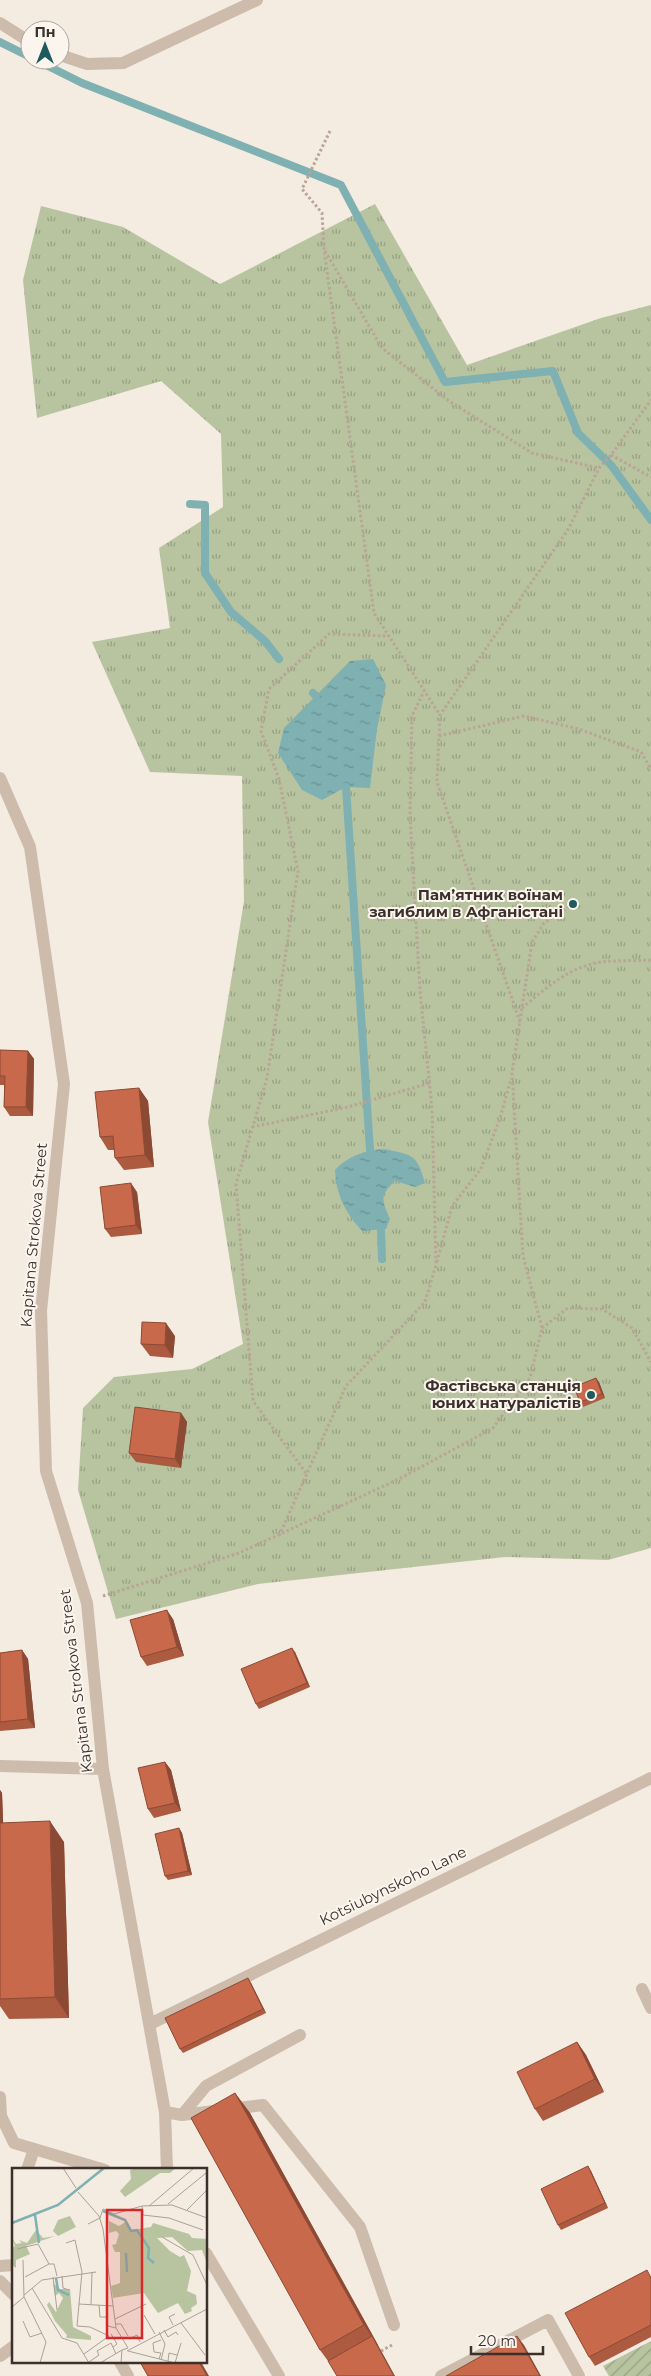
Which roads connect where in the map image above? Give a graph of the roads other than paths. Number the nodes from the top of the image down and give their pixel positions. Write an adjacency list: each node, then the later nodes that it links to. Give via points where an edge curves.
1 (257, 0): 4 (street, via 123,64 87,64)
2 (0, 23): 3 (street)
3 (20, 36)
4 (70, 58)
5 (0, 778): 7 (street, Kapitana Strokova Street, via 30,847 64,1084 41,1311 46,1471 87,1603)
6 (0, 1766): 7 (street)
7 (103, 1769): 11 (street, Kapitana Strokova Street)
8 (651, 1778): 11 (street, Kotsiubynskoho Lane)
9 (642, 1989): 10 (street)
10 (651, 2008)
11 (150, 2024): 14 (street, Kapitana Strokova Street)
12 (300, 2035): 15 (street, via 206,2086)
13 (0, 2097): 16 (street, via 1,2116 14,2143)
14 (165, 2112): 15 (street); 19 (street, Kapitana Strokova Street)
15 (182, 2115): 23 (street, via 263,2105 360,2226)
16 (34, 2149): 17 (street); 18 (street)
17 (28, 2168)
18 (98, 2168)
19 (167, 2168)
20 (208, 2256): 28 (street)
21 (0, 2281): 22 (street)
22 (12, 2292)
23 (394, 2325)
24 (12, 2347): 25 (street)
25 (0, 2356)
26 (121, 2364): 27 (street)
27 (128, 2376)
28 (278, 2376)
29 (441, 2376): 30 (street, via 548,2320)
30 (578, 2376)

